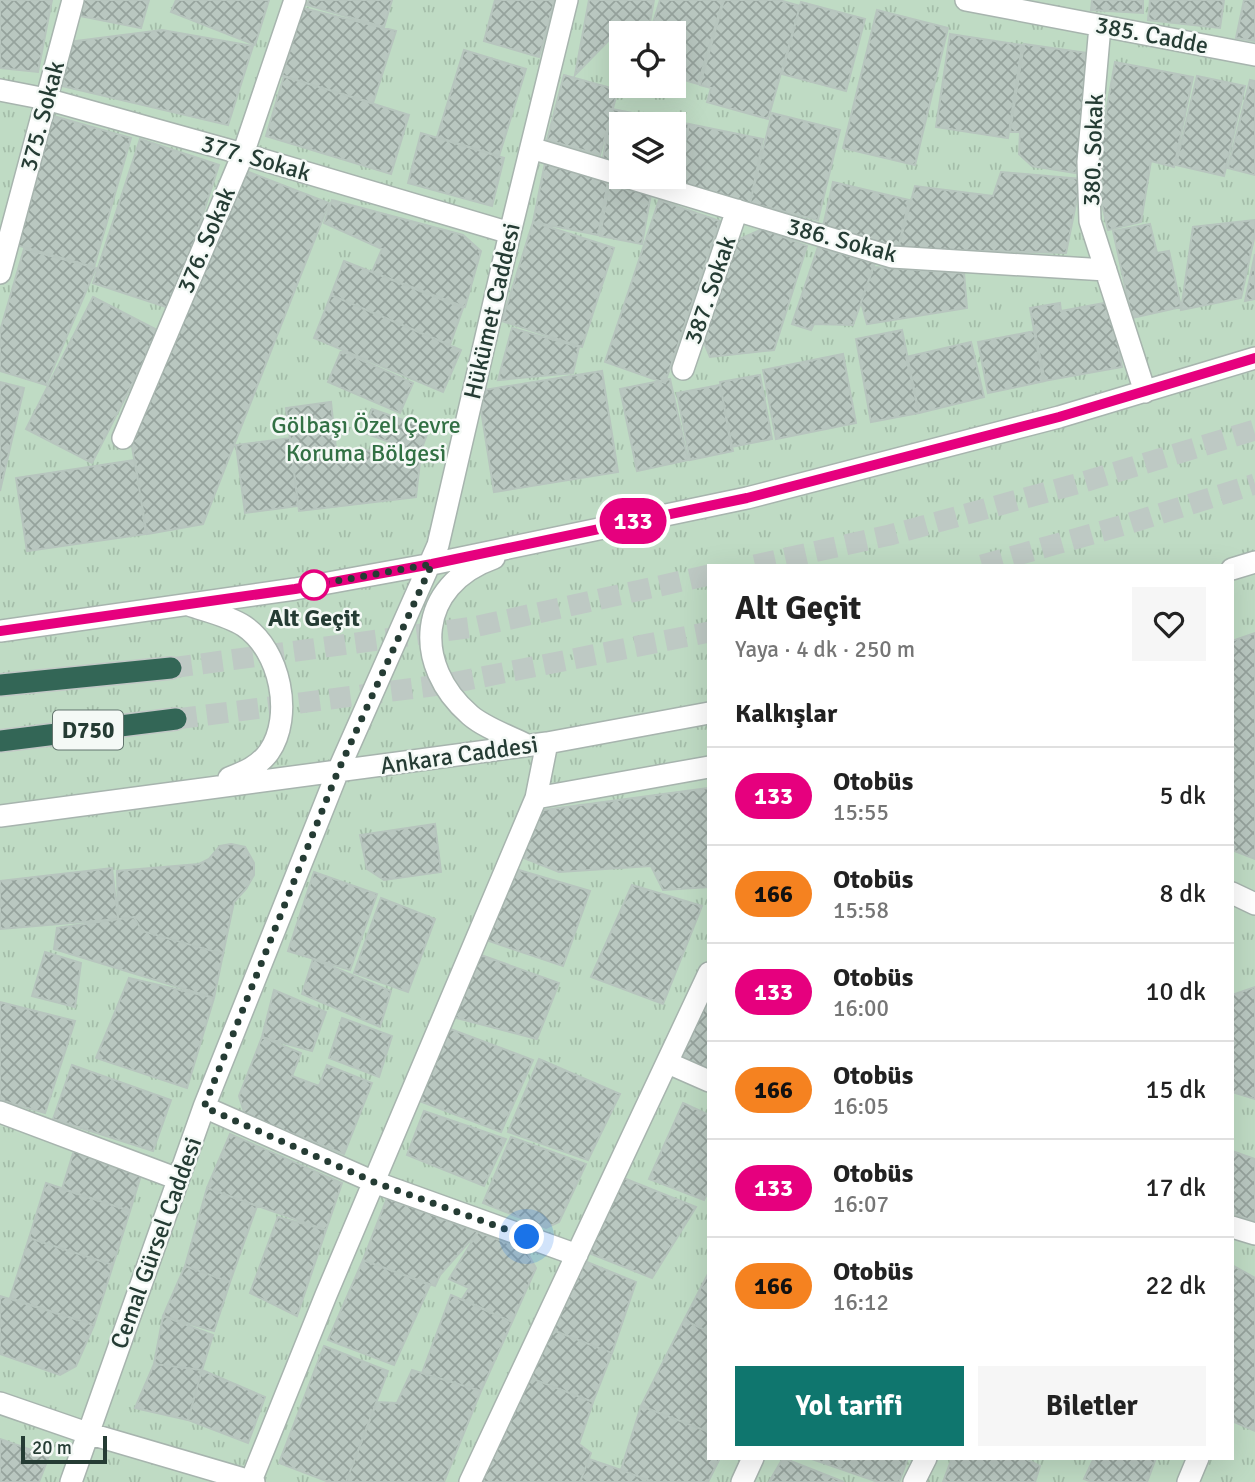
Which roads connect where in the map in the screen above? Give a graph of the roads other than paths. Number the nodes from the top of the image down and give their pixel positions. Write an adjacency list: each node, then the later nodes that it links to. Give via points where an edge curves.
1 (72, 0): 9 (street, 375. Sokak)
2 (295, 0): 11 (street, 376. Sokak)
3 (567, 0): 10 (street, Hükümet Caddesi)
4 (966, 0): 5 (street, 385. Cadde)
5 (1046, 7): 6 (street, 385. Cadde)
6 (1100, 26): 7 (street, 385. Cadde); 16 (street, 380. Sokak, via 1090,221)
7 (1255, 55)
8 (0, 90): 9 (street, 377. Sokak)
9 (46, 99): 11 (street, 377. Sokak); 17 (street, 375. Sokak)
10 (531, 148): 12 (street, 386. Sokak); 15 (street, Hükümet Caddesi)
11 (243, 154): 15 (street, 377. Sokak); 21 (street, 376. Sokak)
12 (609, 171)
13 (667, 189): 14 (street, 386. Sokak)
14 (737, 210): 16 (street, 386. Sokak, via 892,257); 19 (street, 387. Sokak)
15 (510, 233): 24 (street, Hükümet Caddesi)
16 (1106, 270): 20 (street, 380. Sokak)
17 (0, 273)
18 (1255, 358): 20 (street)
19 (682, 369)
20 (1144, 392): 22 (street, via 774,491)
21 (123, 438)
22 (549, 539): 24 (street); 33 (street, via 483,562 459,579 441,599 430,629 436,671 451,695 472,717)
23 (1255, 562): 25 (street)
24 (432, 564): 26 (street); 35 (street, Hükümet Caddesi)
25 (1234, 568)
26 (186, 604): 27 (street); 36 (street, via 243,625 262,642 278,676 281,699 276,738 268,753 251,769)
27 (0, 631)
28 (171, 668): 29 (highway, D750)
29 (0, 685)
30 (707, 713): 33 (street, Ankara Caddesi)
31 (176, 719): 32 (highway, D750)
32 (0, 741)
33 (537, 744): 35 (street, Ankara Caddesi); 37 (street)
34 (707, 767): 37 (street)
35 (338, 771): 36 (street, Ankara Caddesi); 44 (street, Cemal Gürsel Caddesi)
36 (208, 787): 38 (street, Ankara Caddesi)
37 (536, 798): 47 (street)
38 (0, 816)
39 (1234, 894): 40 (street)
40 (1255, 904)
41 (707, 977): 42 (street)
42 (668, 1063): 43 (street); 50 (street)
43 (707, 1080)
44 (204, 1107): 46 (street, Cemal Gürsel Caddesi); 47 (street)
45 (0, 1112): 46 (street)
46 (178, 1179): 52 (street, Cemal Gürsel Caddesi)
47 (374, 1182): 50 (street); 57 (street)
48 (1234, 1228): 49 (street)
49 (1255, 1234)
50 (577, 1255): 58 (street)
51 (0, 1403): 52 (street)
52 (87, 1433): 56 (street, Cemal Gürsel Caddesi); 57 (street)
53 (752, 1460): 59 (street)
54 (925, 1460): 60 (street)
55 (1197, 1460): 61 (street)
56 (71, 1482)
57 (252, 1482)
58 (471, 1482)
59 (742, 1482)
60 (914, 1482)
61 (1188, 1482)

